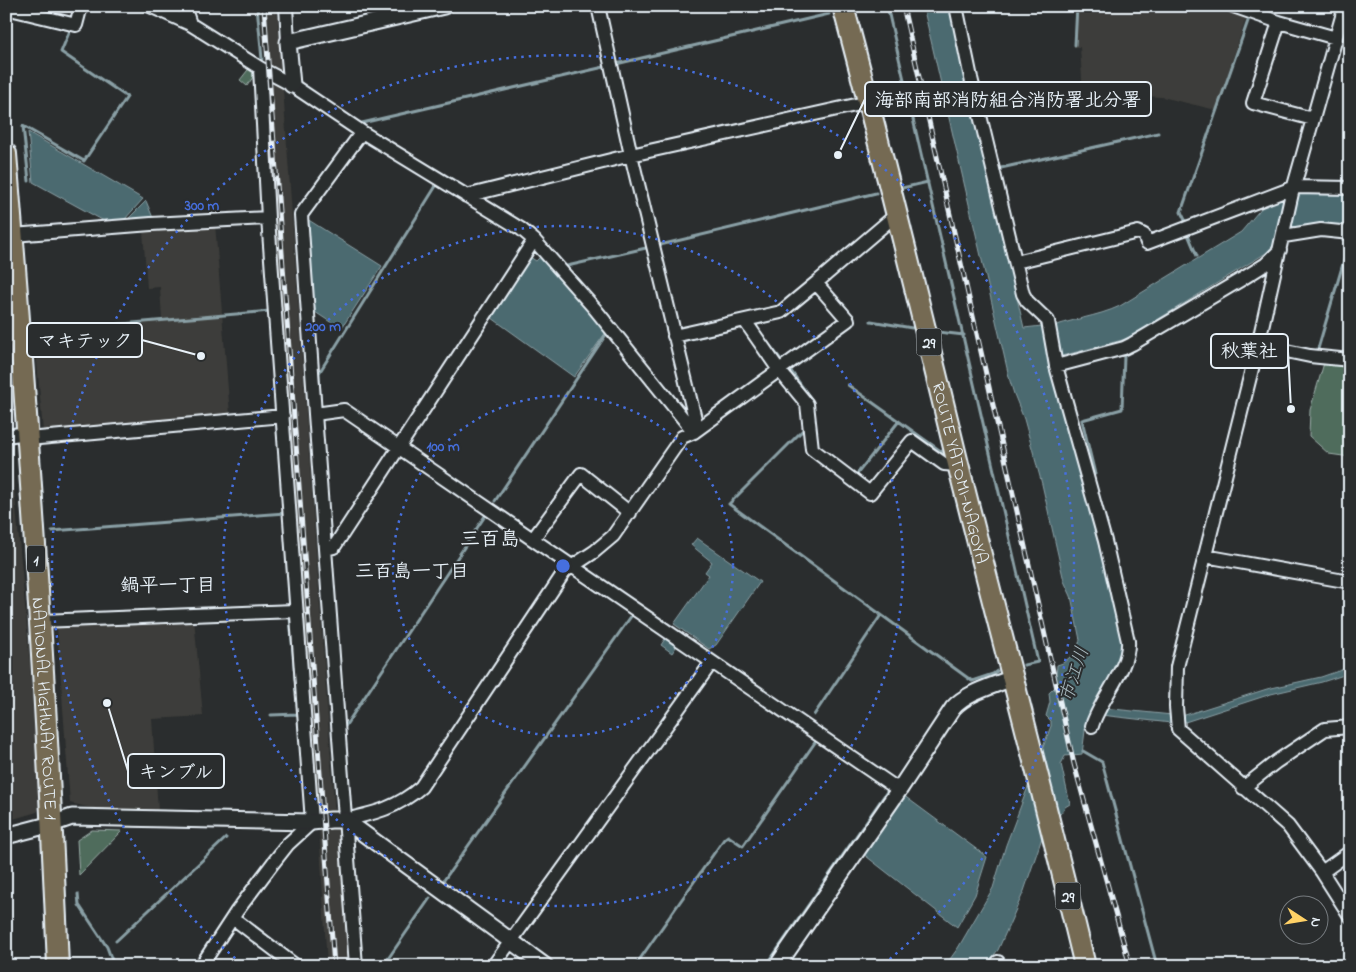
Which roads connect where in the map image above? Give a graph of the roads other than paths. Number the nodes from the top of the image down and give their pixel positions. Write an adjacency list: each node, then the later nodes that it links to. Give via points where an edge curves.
1 (81, 6): 11 (street, via 76,25)
2 (150, 6): 13 (street)
3 (184, 6): 13 (street)
4 (286, 6): 15 (street)
5 (444, 6): 15 (street)
6 (598, 6): 22 (street)
7 (843, 6): 18 (main road, ROUTE YATOMI-NAGOYA / 29)
8 (956, 6): 34 (street)
9 (1233, 6): 12 (street)
10 (1345, 6): 14 (street)
11 (6, 8)
12 (1279, 22): 14 (street); 19 (street, via 1253,103)
13 (190, 24): 16 (street)
14 (1336, 38): 19 (street)
15 (288, 42): 17 (street)
16 (260, 68): 17 (street); 28 (street)
17 (292, 85): 20 (street)
18 (869, 102): 22 (street); 27 (main road, ROUTE YATOMI-NAGOYA / 29)
19 (1313, 119): 24 (street)
20 (362, 132): 26 (street); 42 (street, via 301,214)
21 (6, 154): 25 (main road, NATIONAL HIGHWAY ROUTE 1 / 1)
22 (631, 155): 26 (street); 37 (street)
23 (1350, 188): 24 (street)
24 (1293, 190): 31 (street); 34 (street, via 1147,244 1144,235 1138,232)
25 (8, 191): 30 (main road, NATIONAL HIGHWAY ROUTE 1 / 1)
26 (466, 196): 32 (street)
27 (896, 214): 35 (street); 48 (main road, ROUTE YATOMI-NAGOYA / 29)
28 (268, 218): 30 (street); 43 (street)
29 (1350, 233): 31 (street, via 1321,230)
30 (13, 235): 46 (main road, NATIONAL HIGHWAY ROUTE 1 / 1)
31 (1284, 236): 33 (street)
32 (534, 240): 44 (street, via 595,309); 47 (street)
33 (1280, 250): 38 (street); 40 (street, via 1266,264 1132,344)
34 (1016, 262): 40 (street, via 1023,294 1048,320)
35 (816, 283): 36 (street, via 781,312); 41 (street, via 848,320)
36 (744, 321): 37 (street); 41 (street)
37 (674, 336): 44 (street, via 695,419)
38 (1258, 345): 39 (street); 52 (street)
39 (1350, 360)
40 (1056, 366): 59 (street, via 1128,642 1127,656)
41 (779, 370): 44 (street); 48 (street, via 807,404 812,449 870,493 912,441 944,464)
42 (314, 414): 47 (street, via 344,410); 51 (street)
43 (283, 416): 46 (street); 55 (street)
44 (694, 432): 49 (street, via 682,437)
45 (6, 436): 46 (street)
46 (28, 436): 56 (main road, NATIONAL HIGHWAY ROUTE 1 / 1)
47 (399, 449): 50 (street); 51 (street, via 334,547)
48 (958, 465): 58 (main road, ROUTE YATOMI-NAGOYA / 29)
49 (630, 512): 50 (street, via 582,474); 53 (street, via 613,536)
50 (533, 540): 53 (street)
51 (326, 549): 63 (street)
52 (1205, 556): 54 (street); 61 (street, via 1178,667 1178,729)
53 (571, 565): 57 (street); 63 (street, via 421,787 399,804)
54 (1350, 582)
55 (295, 611): 56 (street); 64 (street)
56 (41, 621): 65 (main road, NATIONAL HIGHWAY ROUTE 1 / 1)
57 (712, 662): 62 (street); 71 (street)
58 (1014, 678): 62 (street, via 958,702); 79 (main road, 29)
59 (1096, 715)
60 (1350, 727): 61 (street, via 1325,729)
61 (1244, 788): 68 (street, via 1288,826)
62 (899, 790): 78 (street)
63 (345, 820): 64 (street); 71 (street); 75 (street)
64 (312, 822): 65 (street, via 72,817); 70 (street, via 288,844)
65 (52, 824): 66 (street); 72 (main road, NATIONAL HIGHWAY ROUTE 1 / 1)
66 (6, 836)
67 (1350, 852): 68 (street)
68 (1322, 872): 69 (street)
69 (1350, 916)
70 (233, 918): 73 (street); 74 (street)
71 (510, 942): 76 (street); 77 (street)
72 (58, 966)
73 (200, 966)
74 (296, 966)
75 (356, 966)
76 (493, 966)
77 (545, 966)
78 (777, 966)
79 (1085, 966)

